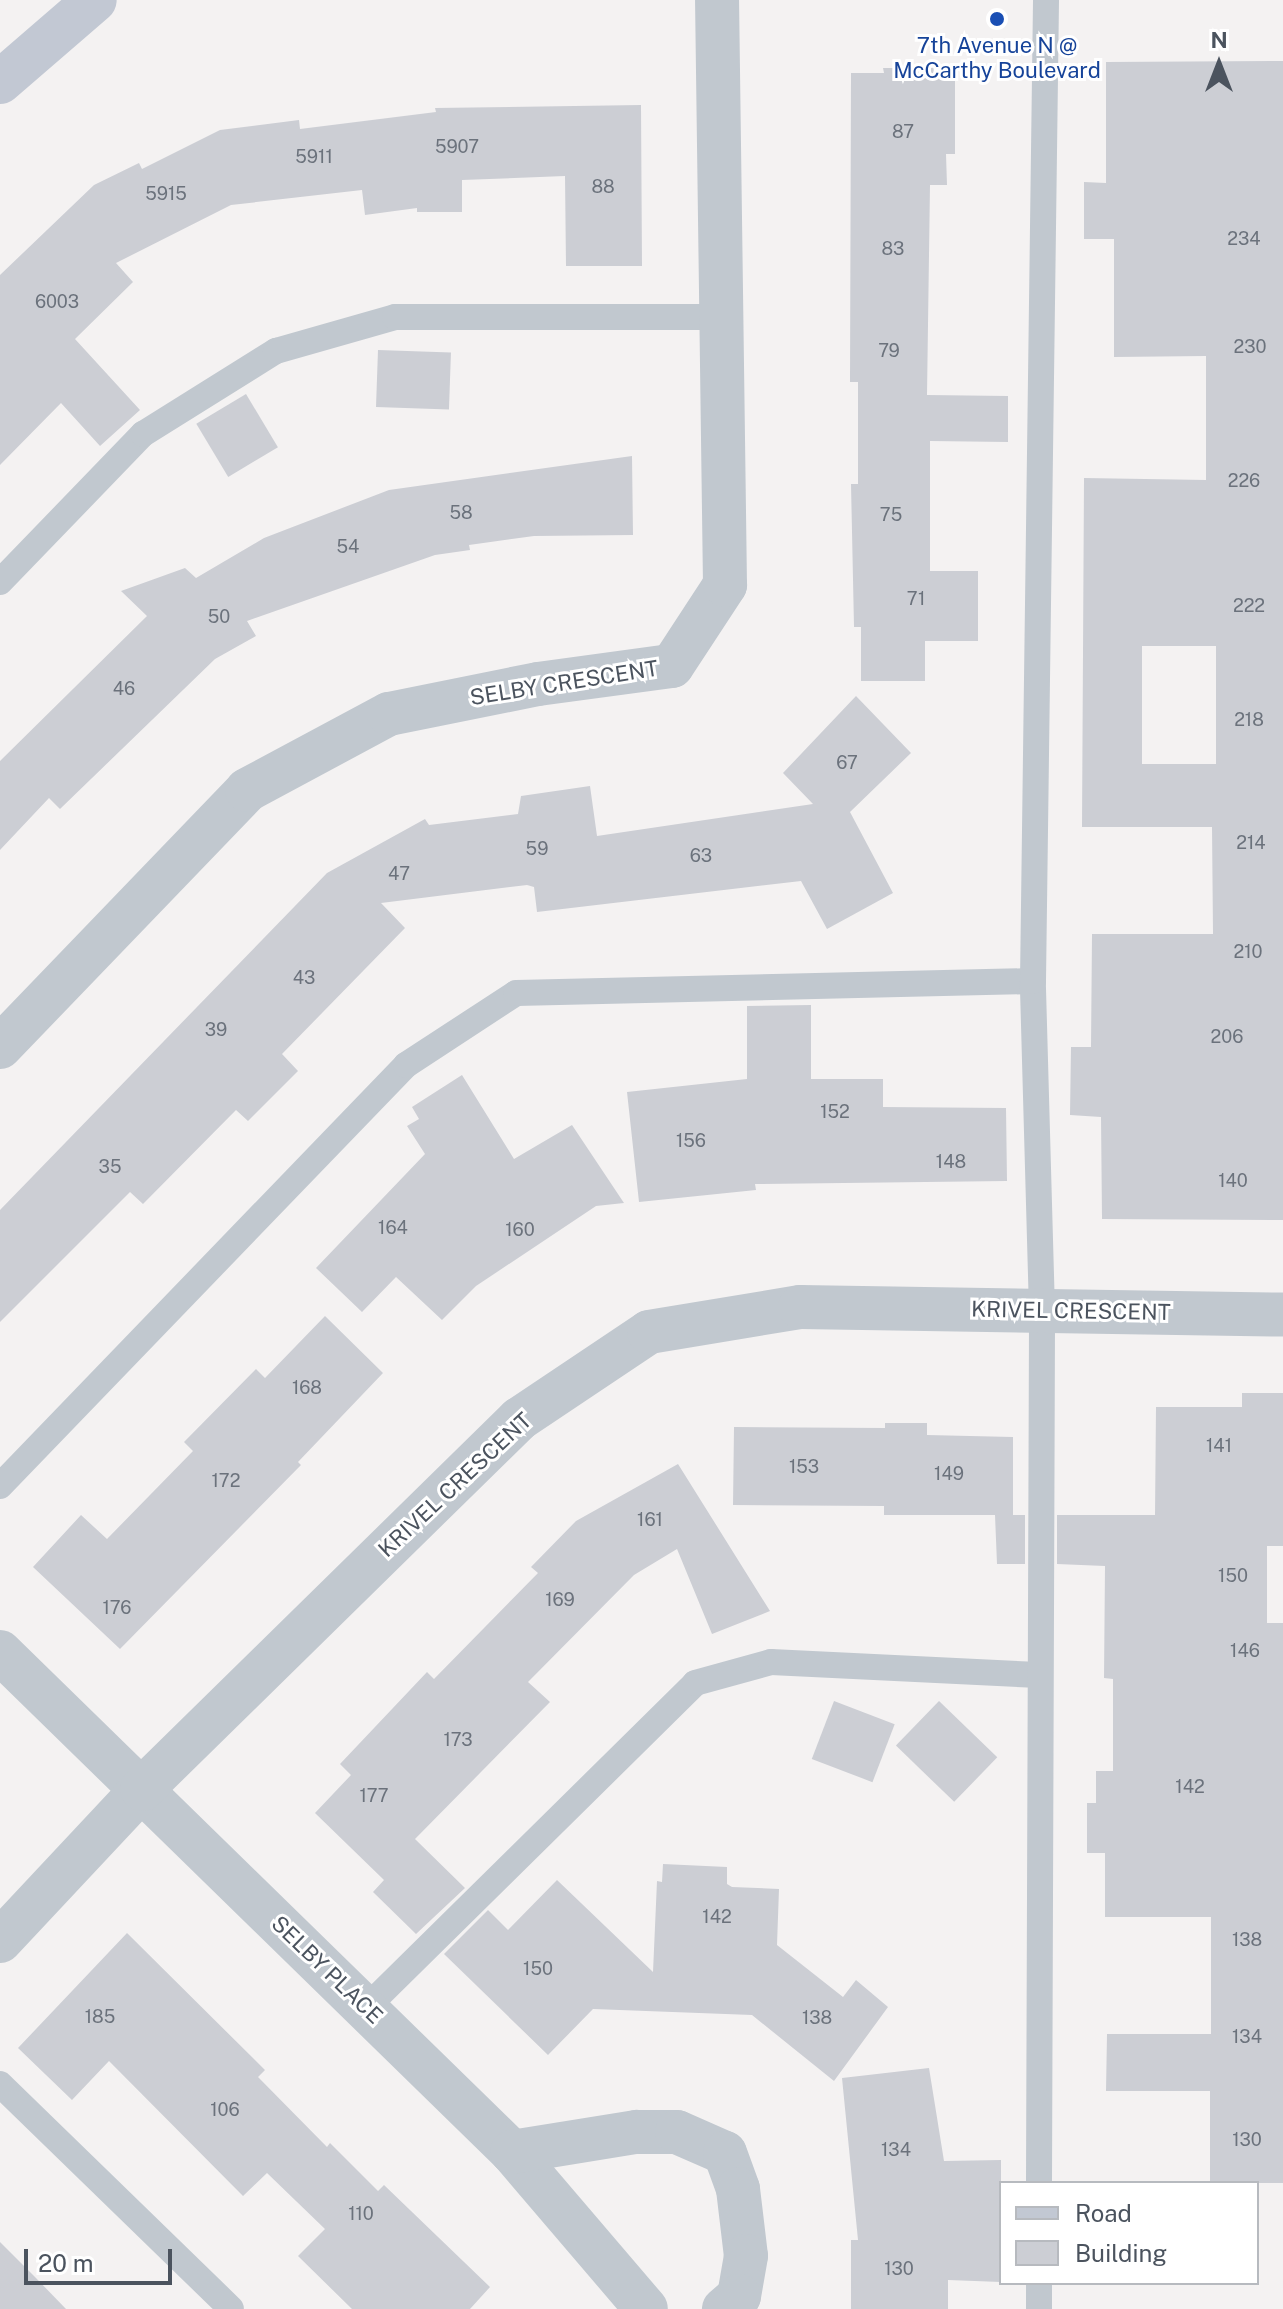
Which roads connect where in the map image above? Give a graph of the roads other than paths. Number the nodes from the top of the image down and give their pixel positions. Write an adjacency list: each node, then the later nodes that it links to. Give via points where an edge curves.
1 (95, 0): 4 (street)
2 (717, 0): 5 (street, SELBY CRESCENT)
3 (1046, 0): 7 (lane)
4 (0, 82)
5 (720, 317): 6 (lane, via 395,317 276,351 143,434); 8 (street, SELBY CRESCENT, via 725,585 672,666 538,684 389,714 247,790)
6 (0, 582)
7 (1033, 981): 9 (lane); 11 (lane, via 516,993 406,1065)
8 (0, 1047)
9 (1042, 1311): 10 (street, KRIVEL CRESCENT); 13 (lane); 14 (street, KRIVEL CRESCENT, via 800,1307 649,1332 519,1419)
10 (1283, 1315)
11 (0, 1486)
12 (0, 1652): 14 (street)
13 (1039, 1675): 16 (lane, via 771,1662 695,1683); 19 (lane)
14 (142, 1789): 15 (street, KRIVEL CRESCENT); 16 (street, SELBY PLACE)
15 (0, 1941)
16 (366, 2008): 18 (street, SELBY PLACE)
17 (0, 2084): 21 (lane)
18 (512, 2152): 22 (street, SELBY PLACE); 23 (street, via 636,2132 677,2132 725,2153 738,2189 746,2256 739,2296)
19 (1039, 2181)
20 (1039, 2285): 24 (lane)
21 (231, 2309)
22 (646, 2309)
23 (724, 2309)
24 (1039, 2309)

